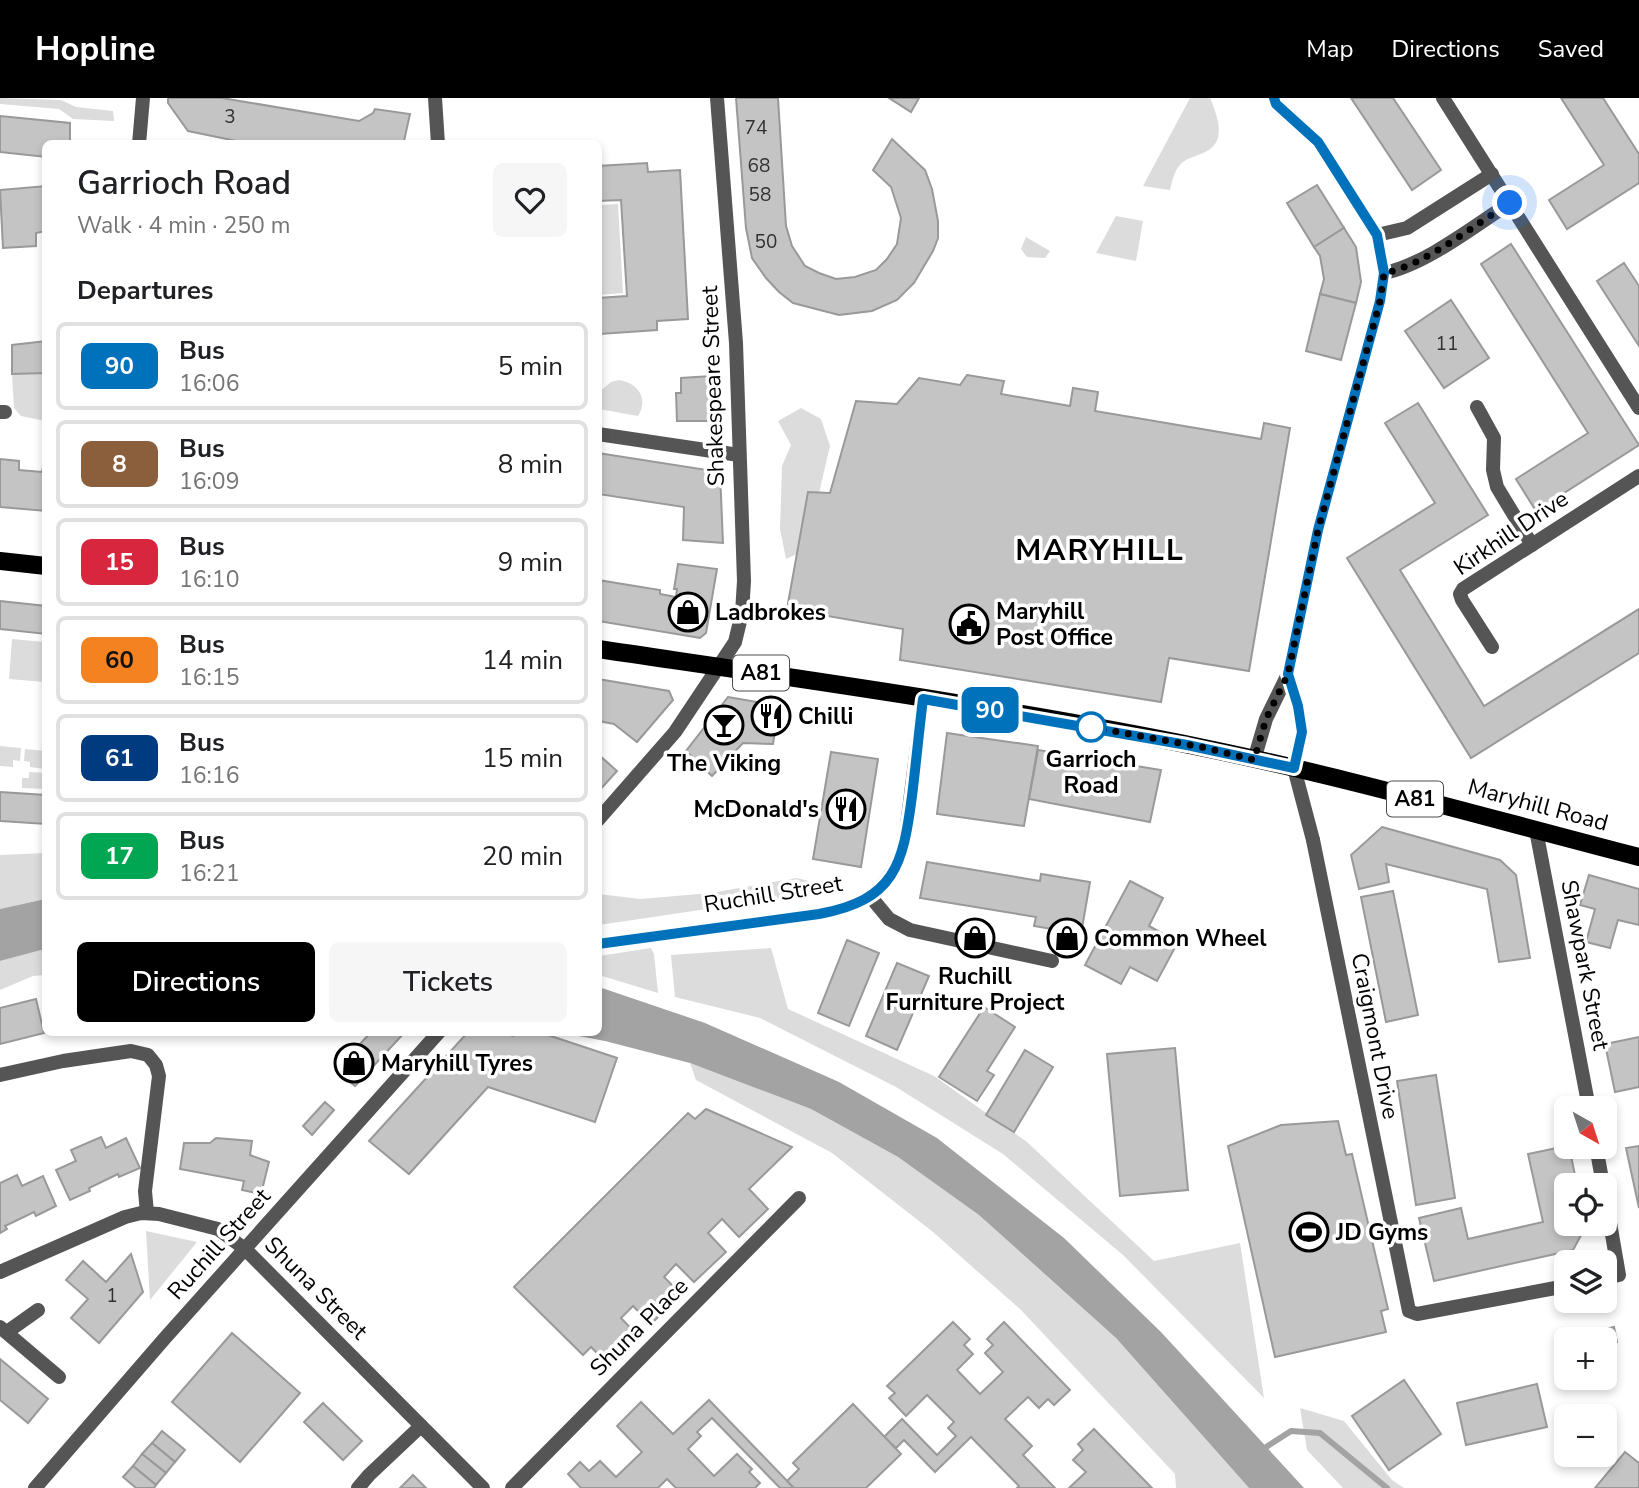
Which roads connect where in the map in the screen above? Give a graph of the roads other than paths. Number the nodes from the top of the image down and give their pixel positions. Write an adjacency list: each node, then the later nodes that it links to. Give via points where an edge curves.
1 (141, 98): 6 (street)
2 (435, 98): 7 (street)
3 (717, 98): 15 (street, Shakespeare Street, via 736,343)
4 (1274, 98): 10 (street, via 1318,142)
5 (1443, 98): 8 (street)
6 (139, 140)
7 (438, 140)
8 (1492, 174): 9 (street); 10 (street, via 1407,228)
9 (1510, 203): 11 (street, via 1419,260); 13 (street)
10 (1377, 235): 11 (street)
11 (1384, 273): 23 (street, via 1318,530)
12 (1477, 407): 17 (street, via 1494,438 1497,487)
13 (1639, 408)
14 (602, 435): 15 (street)
15 (739, 455): 22 (street, Shakespeare Street, via 744,597 740,628)
16 (1639, 476): 17 (street, Kirkhill Drive)
17 (1532, 545): 20 (street, Kirkhill Drive, via 1460,594)
18 (0, 561): 19 (main road)
19 (42, 566)
20 (1492, 647)
21 (602, 650): 22 (main road, Maryhill Road / A81)
22 (719, 667): 24 (main road, Maryhill Road / A81); 27 (street, Shakespeare Street, via 675,732)
23 (1288, 674): 25 (street, via 1266,719); 26 (street, via 1302,732)
24 (923, 699): 25 (main road, Maryhill Road / A81); 30 (street, Ruchill Street, via 905,841 896,868)
25 (1254, 760): 26 (main road, Maryhill Road / A81)
26 (1294, 768): 28 (main road, Maryhill Road / A81); 40 (street, Craigmont Drive, via 1313,840 1410,1312)
27 (602, 815)
28 (1536, 830): 29 (main road, Maryhill Road / A81); 35 (street, Shawpark Street)
29 (1639, 857)
30 (870, 896): 31 (street, Ruchill Street, via 827,913); 32 (street, via 889,919 910,930)
31 (602, 943)
32 (1052, 961)
33 (435, 1036): 38 (street, Ruchill Street)
34 (0, 1075): 37 (street, via 131,1051 148,1055 159,1076 145,1191)
35 (1587, 1096)
36 (799, 1198): 48 (street, Shuna Place)
37 (147, 1213): 38 (street, Shuna Street, via 218,1229); 39 (street, Shuna Street, via 125,1217)
38 (245, 1249): 44 (street, Shuna Street); 45 (street, Ruchill Street)
39 (0, 1272)
40 (1554, 1288)
41 (38, 1310): 42 (street)
42 (3, 1330): 43 (street)
43 (59, 1377)
44 (421, 1426): 46 (street); 47 (street, Shuna Street)
45 (35, 1488)
46 (358, 1488)
47 (483, 1488)
48 (512, 1488)

